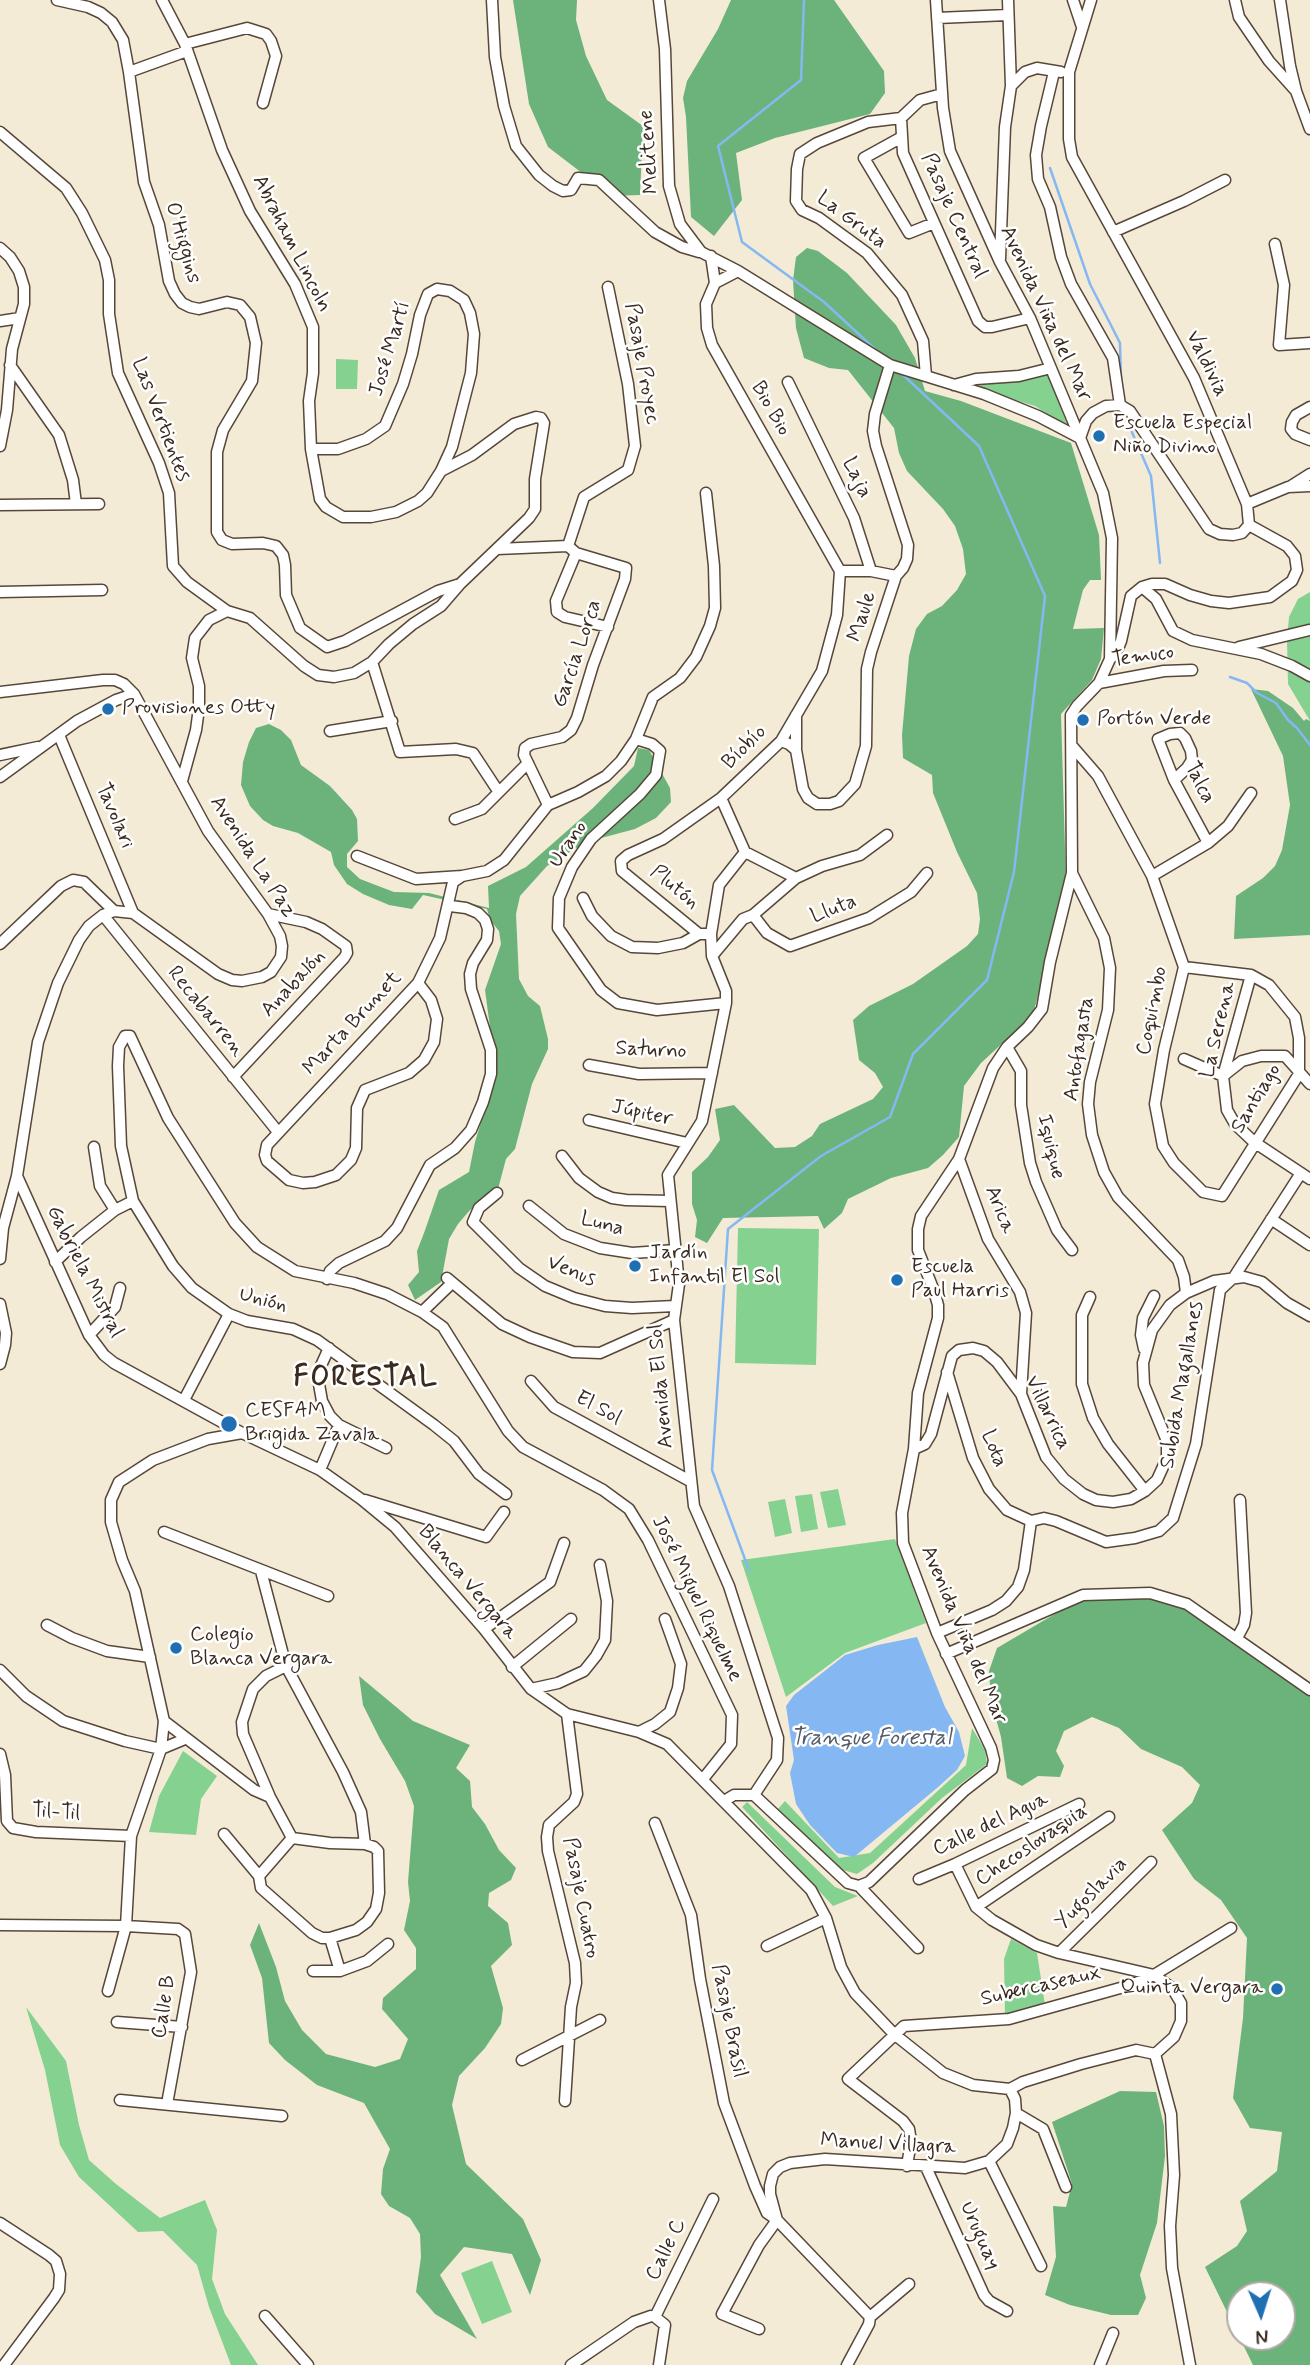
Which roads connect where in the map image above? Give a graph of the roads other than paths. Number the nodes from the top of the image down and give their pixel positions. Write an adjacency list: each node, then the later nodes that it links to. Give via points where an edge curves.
1 (57, 0): 11 (street, O'Higgins)
2 (162, 0): 15 (street, Abraham Lincoln)
3 (492, 0): 32 (street, via 504,106 516,146 539,175 563,191 570,190 578,178 599,180 655,233)
4 (659, 0): 32 (street, Melitene, via 671,199 680,223)
5 (936, 0): 13 (street, Avenida Viña del Mar)
6 (1008, 0): 12 (street)
7 (1073, 0): 14 (street)
8 (1091, 0): 14 (street, Valdivia)
9 (1235, 0): 20 (street, via 1239,17)
10 (1280, 0): 20 (street)
11 (90, 4): 16 (street, O'Higgins, via 120,33)
12 (1008, 15): 13 (street); 19 (street)
13 (937, 18): 21 (street, Avenida Viña del Mar)
14 (1082, 27): 18 (street, Valdivia)
15 (186, 48): 16 (street); 22 (street, via 247,27 266,34 276,56); 52 (street, Abraham Lincoln, via 222,150 250,211 295,284 313,327)
16 (130, 72): 68 (street, O'Higgins, via 144,182 174,294 182,303 199,309 227,302 240,305 250,317 256,344 252,381 223,430 216,452 222,540 276,546 285,565 286,595 300,628 327,647 438,590)
17 (1054, 72): 18 (street); 19 (street, via 1037,68 1025,72); 47 (street, via 1036,155 1038,180 1071,284 1113,358)
18 (1069, 72): 29 (street, Valdivia, via 1072,157)
19 (1011, 86): 33 (street, via 1004,127)
20 (1296, 91): 24 (street)
21 (942, 94): 23 (street, via 920,100); 33 (street, Avenida Viña del Mar, via 953,157)
22 (262, 103)
23 (901, 118): 26 (street, Pasaje Central); 44 (street, La Gruta, via 868,122 800,154 796,201 867,253 902,295 923,341)
24 (1310, 129)
25 (0, 132): 72 (street, Las Vertientes, via 66,188 105,260 118,373 169,493 173,566)
26 (902, 137): 28 (street, Pasaje Central, via 903,153); 28 (street, via 864,158 909,233)
27 (1225, 180): 29 (street)
28 (934, 223): 37 (street, Pasaje Central, via 978,321 992,327)
29 (1113, 232): 60 (street, Valdivia, via 1194,378)
30 (1275, 244): 40 (street, via 1284,285 1279,345)
31 (0, 248): 38 (street, via 21,279 24,304)
32 (706, 254): 34 (street, Melitene); 35 (street)
33 (1000, 262): 37 (street, Avenida Viña del Mar)
34 (738, 271): 35 (street); 42 (street, Melitene)
35 (715, 283): 65 (street, Bio Bio, via 705,316 712,345)
36 (608, 287): 63 (street, Pasaje Proyec, via 635,446 628,470 584,497)
37 (1030, 318): 43 (street, Avenida Viña del Mar)
38 (10, 320): 39 (street); 41 (street)
39 (0, 330)
40 (1310, 343)
41 (10, 365): 51 (street); 58 (street, via 59,435)
42 (890, 365): 44 (street, Melitene); 67 (street, Maule, via 873,431 908,545 907,559)
43 (1051, 368): 46 (street); 49 (street, Avenida Viña del Mar)
44 (926, 376): 46 (street, Melitene)
45 (788, 382): 66 (street, Laja, via 794,407 853,517)
46 (954, 385): 49 (street, Melitene, via 1038,416)
47 (1119, 405): 49 (street, via 1093,413); 62 (street, via 1130,411 1209,529 1233,535)
48 (1310, 407): 50 (street, via 1296,415 1291,429)
49 (1080, 438): 76 (street, Avenida Viña del Mar, via 1110,518)
50 (1310, 440)
51 (0, 446)
52 (311, 449): 53 (street, Abraham Lincoln, via 320,499 343,517 371,517 407,507 427,493); 53 (street, José Martí, via 338,449 385,426 403,384 428,294 437,289 450,291 464,300 474,334 471,373)
53 (442, 471): 64 (street, via 514,424 541,418 535,509)
54 (1310, 474): 56 (street)
55 (1310, 486): 56 (street)
56 (1288, 487): 60 (street)
57 (706, 492): 89 (street, via 714,566 715,608 710,626 680,678 653,697)
58 (76, 504): 59 (street); 61 (street)
59 (99, 504)
60 (1247, 504): 62 (street, Valdivia)
61 (0, 505)
62 (1249, 525): 69 (street, via 1287,545 1295,556 1297,570 1292,581 1270,597 1229,603 1165,584)
63 (572, 549): 64 (street); 73 (street, Pasaje Proyec, via 556,601 557,612); 73 (street, García Lorca, via 626,568)
64 (497, 550): 68 (street)
65 (840, 570): 66 (street); 85 (street, Bíobío, via 837,615 822,671)
66 (871, 571): 67 (street)
67 (896, 576): 93 (street, Maule, via 867,669 866,746 855,784 839,801 817,804 803,789)
68 (460, 584): 77 (street, via 441,606 413,624)
69 (1142, 587): 75 (street, via 1157,599 1172,631); 76 (street, via 1131,596 1121,641)
70 (102, 590): 71 (street)
71 (0, 592)
72 (227, 611): 77 (street, Las Vertientes, via 250,618 318,675 354,673); 98 (street, via 209,620 195,638 192,658 199,708)
73 (608, 627): 95 (street, García Lorca, via 571,730 525,748)
74 (1309, 630): 75 (street)
75 (1233, 649): 79 (street)
76 (1110, 659): 82 (street, Avenida Viña del Mar)
77 (372, 662): 86 (street)
78 (1310, 663): 79 (street)
79 (1298, 669): 81 (street)
80 (1192, 670): 82 (street, Temuco)
81 (1310, 676)
82 (1099, 683): 92 (street, Avenida Viña del Mar, via 1071,715)
83 (0, 692): 84 (street, via 115,680)
84 (134, 694): 88 (street, via 100,708); 98 (street, Avenida La Paz)
85 (796, 715): 90 (street, Bíobío); 93 (street, Maule)
86 (392, 721): 87 (street); 99 (street, via 400,752 457,749 473,753)
87 (330, 731)
88 (59, 735): 91 (street); 117 (street, Tavolari)
89 (636, 739): 102 (street, via 606,776); 126 (street, Urano, via 660,751 656,775 591,839 572,867 559,898 558,928 601,990 618,1003 657,1010)
90 (781, 741): 93 (street); 101 (street, Bíobío)
91 (40, 746): 94 (street); 96 (street)
92 (1072, 746): 110 (street, Avenida Viña del Mar); 112 (street, Coquimbo, via 1098,776)
93 (796, 750)
94 (0, 755)
95 (528, 763): 99 (street); 102 (street)
96 (0, 777)
97 (1174, 780): 97 (street, Talca, via 1158,739 1180,733 1192,760); 105 (street, Talca)
98 (182, 781): 118 (street, Avenida La Paz, via 208,831)
99 (498, 791): 103 (street, via 482,809)
100 (1251, 793): 105 (street)
101 (722, 798): 106 (street); 108 (street, Bíobío, via 663,839)
102 (548, 805): 111 (street, via 504,860 487,871)
103 (455, 819)
104 (887, 835): 113 (street, via 860,855)
105 (1208, 843): 112 (street)
106 (745, 852): 113 (street); 120 (street, Avenida El Sol, via 719,885)
107 (357, 856): 111 (street, via 416,879)
108 (621, 861): 120 (street, Plutón, via 622,871)
109 (927, 873): 119 (street, Lluta, via 911,892 869,918 790,946 767,933)
110 (1073, 873): 128 (street, Avenida Viña del Mar, via 1042,1009); 160 (street, Antofagasta, via 1104,939 1110,968 1108,1010 1090,1082 1092,1135 1118,1197 1178,1260)
111 (462, 876): 115 (street, Marta Brunet, via 453,882)
112 (1152, 876): 123 (street, Coquimbo)
113 (796, 878): 119 (street)
114 (583, 898): 120 (street, via 611,936 632,947 658,948)
115 (450, 905): 125 (street, Marta Brunet); 158 (street, via 478,913 488,929 470,974 491,1050 491,1074 483,1102 471,1130 430,1165 397,1228 385,1241 338,1263)
116 (108, 913): 117 (street, Avenida La Paz); 121 (street, Recabarren, via 84,882 73,880); 134 (street, Recabarren); 143 (street, via 89,926 58,983 38,1042)
117 (133, 913): 118 (street, Avenida La Paz, via 218,974 242,981 271,972 281,957 280,936)
118 (268, 914): 134 (street, Anabalón, via 322,929 346,946 346,953)
119 (753, 915): 122 (street, via 743,919)
120 (705, 934): 122 (street, Avenida El Sol)
121 (0, 944)
122 (712, 956): 126 (street, Avenida El Sol)
123 (1184, 967): 124 (street); 146 (street, Coquimbo, via 1155,1104 1168,1155 1203,1192)
124 (1251, 975): 132 (street, Santiago, via 1269,985 1294,1017); 133 (street, La Serena)
125 (418, 983): 137 (street, Marta Brunet); 137 (street, Marta Brunet, via 431,999 437,1019 434,1042 424,1060 409,1073 365,1090 357,1108 356,1148 351,1160 336,1175 315,1182 289,1180 265,1155)
126 (726, 1003): 131 (street, Avenida El Sol)
127 (127, 1035): 147 (street, Unión, via 119,1047 121,1146); 158 (street, José Miguel Riquelme, via 167,1118 235,1223 276,1261)
128 (1007, 1047): 142 (street, Avenida Viña del Mar, via 993,1068); 154 (street, Iquique, via 1021,1071 1021,1105 1036,1182 1056,1230)
129 (1184, 1059): 133 (street)
130 (589, 1065): 131 (street, Saturno, via 639,1074)
131 (712, 1073): 138 (street, Avenida El Sol, via 702,1121)
132 (1299, 1074): 133 (street, via 1285,1056 1276,1055 1242,1061); 135 (street); 139 (street, Santiago)
133 (1223, 1076): 139 (street, La Serena, via 1227,1110)
134 (233, 1077): 137 (street, Recabarren)
135 (1310, 1084)
136 (589, 1120): 138 (street, Júpiter)
137 (278, 1132)
138 (687, 1143): 148 (street, Avenida El Sol, via 668,1175)
139 (1254, 1143): 144 (street, La Serena); 146 (street, Santiago)
140 (94, 1147): 150 (street, via 100,1186)
141 (562, 1156): 148 (street, via 579,1178 605,1195)
142 (959, 1160): 175 (street, Arica, via 988,1238 1020,1292 1026,1313); 180 (street, Avenida Viña del Mar, via 921,1216 918,1229 918,1250 938,1305 938,1318 918,1393)
143 (16, 1176): 155 (street); 156 (street, Gabriela Mistral)
144 (1306, 1176): 151 (street, Subida Magallanes)
145 (497, 1193): 164 (street, Venus, via 479,1208 473,1222 519,1268 545,1286 605,1306)
146 (1222, 1196)
147 (133, 1201): 150 (street); 166 (street, Unión, via 173,1266 192,1288)
148 (669, 1201): 153 (street, Avenida El Sol)
149 (529, 1206): 153 (street, Luna, via 564,1234 600,1248 632,1253)
150 (115, 1210): 156 (street)
151 (1271, 1219): 152 (street); 157 (street, Subida Magallanes)
152 (1310, 1245)
153 (676, 1250): 164 (street, Avenida El Sol, via 679,1284)
154 (1072, 1250)
155 (0, 1259)
156 (55, 1262): 169 (street, Gabriela Mistral)
157 (1234, 1277): 160 (street); 167 (street, via 1262,1282); 188 (street, Subida Magallanes, via 1220,1290 1196,1444 1173,1518 1159,1531 1106,1542 1056,1521)
158 (327, 1279): 165 (street, José Miguel Riquelme, via 387,1294)
159 (120, 1288): 169 (street, via 115,1307)
160 (1186, 1293): 171 (street, via 1157,1321)
161 (1154, 1296): 171 (street, via 1143,1318)
162 (1090, 1297): 183 (street, via 1082,1315 1082,1384 1108,1444)
163 (0, 1304): 172 (street, via 6,1333)
164 (675, 1306): 168 (street, Avenida El Sol)
165 (422, 1312): 168 (street, via 450,1280 502,1324 573,1352 600,1353); 215 (street, José Miguel Riquelme, via 443,1327 508,1431 523,1447 603,1490 636,1519 732,1715 731,1744)
166 (229, 1314): 170 (street, Unión, via 293,1329); 176 (street)
167 (1310, 1316)
168 (674, 1320): 182 (street, Avenida El Sol)
169 (89, 1335): 176 (street, Gabriela Mistral, via 114,1363)
170 (329, 1348): 177 (street, via 319,1370 319,1384 322,1401); 184 (street, Unión, via 454,1441 479,1474)
171 (1144, 1352): 183 (street, via 1144,1385 1168,1450 1161,1473)
172 (0, 1364)
173 (946, 1371): 175 (street, Villarrica, via 959,1350 984,1351); 180 (street, via 931,1434); 188 (street, Lota, via 973,1458 989,1489 1007,1510)
174 (531, 1381): 182 (street, El Sol, via 554,1407)
175 (1021, 1394): 183 (street, Villarrica, via 1046,1457 1083,1494 1114,1502)
176 (184, 1400): 178 (street, Gabriela Mistral)
177 (339, 1425): 179 (street); 181 (street)
178 (242, 1433): 181 (street, Blanca Vergara); 203 (street, via 208,1439 153,1460 114,1491 111,1522 135,1591)
179 (386, 1448)
180 (914, 1450): 199 (street, Avenida Viña del Mar, via 902,1513 902,1543)
181 (320, 1470): 185 (street, Blanca Vergara)
182 (690, 1481): 216 (street, Avenida El Sol, via 694,1506 729,1586 778,1738 777,1760)
183 (1145, 1491)
184 (506, 1494)
185 (361, 1499): 187 (street, via 486,1537); 198 (street, Blanca Vergara, via 395,1527)
186 (1240, 1500): 200 (street, via 1246,1613)
187 (504, 1512)
188 (1031, 1521): 197 (street, via 1018,1587 992,1611)
189 (164, 1532): 192 (street)
190 (564, 1544): 198 (street, via 550,1582)
191 (600, 1565): 207 (street, via 607,1601 606,1640 584,1671)
192 (261, 1571): 193 (street); 204 (street)
193 (328, 1595)
194 (571, 1619): 205 (street)
195 (665, 1619): 211 (street, via 681,1664 678,1688 670,1712)
196 (47, 1625): 203 (street, via 107,1651)
197 (950, 1627): 199 (street); 201 (street, Avenida Viña del Mar)
198 (484, 1629): 205 (street, Blanca Vergara)
199 (937, 1633): 202 (street, Avenida Viña del Mar)
200 (1237, 1638): 201 (street, via 1187,1604 1150,1593 1083,1595); 208 (street)
201 (961, 1648): 202 (street)
202 (946, 1654): 230 (street, Avenida Viña del Mar, via 991,1748 992,1769 869,1882)
203 (150, 1657): 210 (street)
204 (286, 1666): 217 (street, via 253,1689 242,1722); 225 (street, via 361,1812)
205 (512, 1668): 207 (street, Blanca Vergara)
206 (0, 1670): 213 (street, via 26,1696 63,1721)
207 (531, 1689): 209 (street, Blanca Vergara)
208 (1310, 1690)
209 (567, 1714): 211 (street, Blanca Vergara); 249 (street, Pasaje Cuatro, via 577,1794 549,1825 547,1837 575,1963)
210 (164, 1721): 212 (street); 213 (street)
211 (639, 1732): 215 (street, Blanca Vergara, via 667,1744)
212 (185, 1739): 213 (street); 217 (street)
213 (161, 1749): 223 (street)
214 (0, 1754): 223 (street, Til-Til, via 7,1821 13,1828)
215 (703, 1779): 218 (street, Blanca Vergara)
216 (754, 1795): 218 (street, via 734,1795); 230 (street, via 848,1883)
217 (270, 1797): 224 (street)
218 (724, 1801): 232 (street, Blanca Vergara, via 811,1890)
219 (1079, 1804): 227 (street, Calle del Agua)
220 (1109, 1817): 231 (street, Checoslovaquia)
221 (655, 1823): 263 (street, Pasaje Brasil, via 691,1915 724,2103 767,2213)
222 (224, 1834): 228 (street)
223 (131, 1836): 234 (street)
224 (292, 1838): 225 (street); 228 (street)
225 (365, 1844): 236 (street, via 374,1847 380,1858 376,1909 356,1930)
226 (1151, 1862): 240 (street, Yugoslavia)
227 (955, 1864): 229 (street, Calle del Agua); 231 (street)
228 (259, 1876): 236 (street, via 261,1888 274,1900 312,1933)
229 (919, 1880)
230 (859, 1886): 239 (street)
231 (976, 1907): 240 (street, via 1036,1945)
232 (826, 1918): 238 (street); 248 (street, Blanca Vergara, via 847,1982)
233 (0, 1926): 234 (street)
234 (126, 1926): 244 (street); 247 (street, Calle B, via 178,1929 185,1934 191,1972)
235 (1231, 1928): 243 (street, Subercaseaux)
236 (330, 1938): 242 (street)
237 (388, 1944): 242 (street, via 367,1961)
238 (767, 1946)
239 (918, 1948)
240 (1059, 1953): 243 (street)
241 (313, 1971): 242 (street)
242 (340, 1971)
243 (1154, 1975): 248 (street, Subercaseaux, via 1009,2019 904,2026); 250 (street, via 1172,1988 1181,2003 1181,2021 1174,2037)
244 (108, 1991)
245 (600, 2020): 249 (street)
246 (117, 2022): 247 (street)
247 (182, 2027): 255 (street, Calle B)
248 (894, 2034): 252 (street, Blanca Vergara, via 943,2073 973,2085); 259 (street, via 848,2079 909,2129)
249 (571, 2036): 251 (street); 254 (street, Pasaje Cuatro)
250 (1155, 2054): 252 (street, Blanca Vergara, via 1136,2050); 279 (street, via 1171,2114 1172,2268)
251 (522, 2060)
252 (1010, 2089): 256 (street)
253 (120, 2100): 255 (street)
254 (565, 2101)
255 (167, 2104): 257 (street)
256 (1016, 2113): 258 (street, via 1007,2144); 261 (street, via 1043,2129)
257 (282, 2116)
258 (989, 2161): 260 (street, Manuel Villagra, via 965,2168); 265 (street)
259 (907, 2166): 260 (street, Manuel Villagra); 263 (street, Manuel Villagra, via 825,2159 780,2167 770,2186)
260 (926, 2167): 267 (street, Uruguay, via 984,2294)
261 (1066, 2187)
262 (713, 2199): 269 (street, Calle C)
263 (777, 2220): 270 (street); 271 (street, via 722,2314)
264 (0, 2223): 273 (street, via 49,2255 61,2274 54,2298)
265 (1041, 2266)
266 (909, 2284): 270 (street)
267 (1007, 2311)
268 (265, 2316): 274 (street)
269 (655, 2317): 275 (street, via 634,2322); 276 (street, via 666,2330)
270 (870, 2317): 277 (street)
271 (759, 2329)
272 (1113, 2333): 278 (street)
273 (4, 2365)
274 (308, 2365)
275 (571, 2365)
276 (659, 2365)
277 (847, 2365)
278 (1100, 2365)
279 (1190, 2365)

